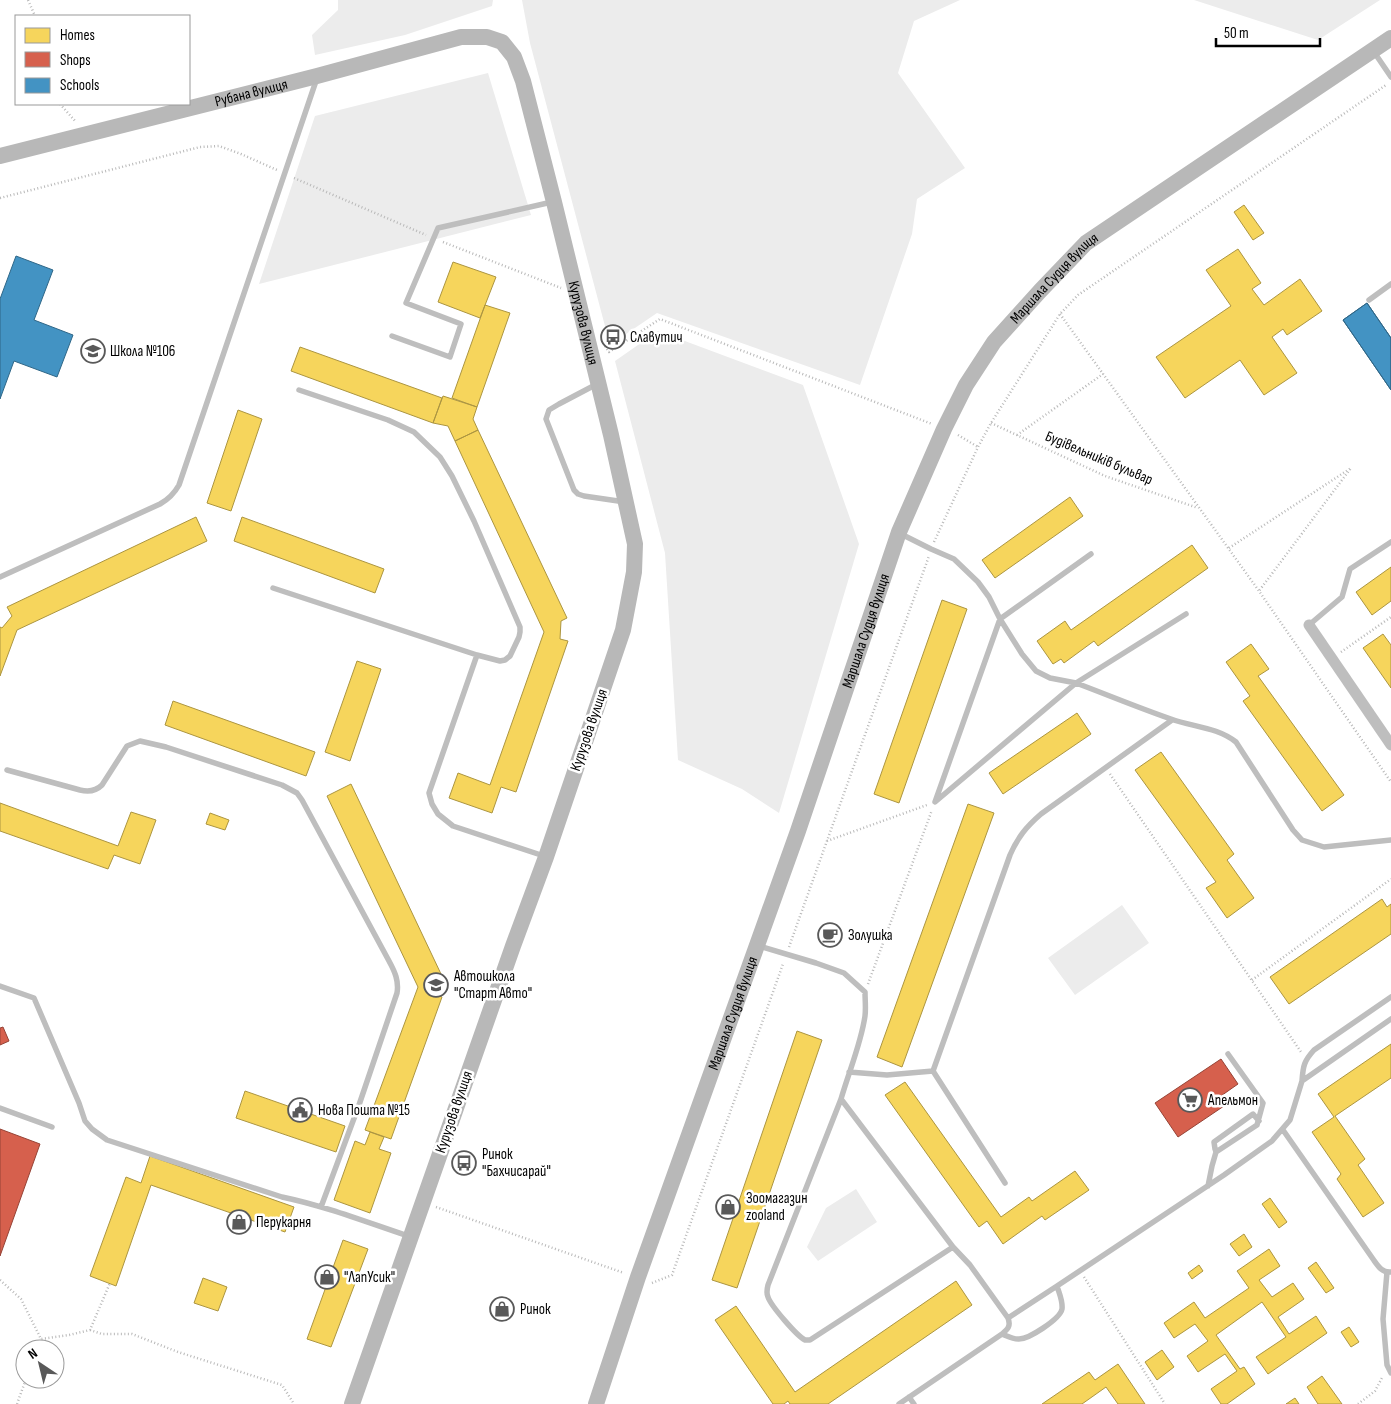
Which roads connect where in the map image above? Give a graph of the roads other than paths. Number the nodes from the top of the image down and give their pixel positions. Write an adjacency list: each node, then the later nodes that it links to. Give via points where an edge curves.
1 (1391, 38): 3 (street, Маршала Судця вулиця)
2 (502, 42): 4 (street, Рубана вулиця, via 487,37 461,37); 7 (street, Курузова вулиця, via 514,57 523,81)
3 (1373, 50): 5 (lane); 14 (street, Маршала Судця вулиця, via 1086,243 994,342 966,385)
4 (317, 76): 6 (street, Рубана вулиця); 17 (lane, via 174,493 160,504)
5 (1391, 77)
6 (0, 156)
7 (554, 202): 10 (lane, via 438,228 406,303 461,324 450,357); 11 (street, Курузова вулиця)
8 (1391, 284): 9 (lane)
9 (1370, 300)
10 (392, 336)
11 (599, 383): 13 (street, Курузова вулиця); 13 (lane, via 549,410 546,419 574,490 584,496)
12 (299, 390): 22 (lane, via 414,432 440,457 474,521 520,627 519,637 505,660)
13 (626, 502): 28 (street, Курузова вулиця, via 635,544 634,572 623,630)
14 (899, 532): 20 (lane, via 954,559 978,582); 29 (street, Маршала Судця вулиця)
15 (1391, 542): 21 (lane, via 1350,569 1342,597)
16 (1092, 554): 20 (lane)
17 (0, 577)
18 (273, 588): 22 (lane)
19 (1186, 614): 23 (lane)
20 (1000, 619): 23 (lane, via 1036,671 1050,678); 23 (lane, via 935,802)
21 (1309, 625): 25 (street)
22 (477, 655): 28 (lane, via 429,793 432,804 438,814 453,826)
23 (1076, 683): 24 (lane)
24 (1172, 720): 27 (lane, via 1220,732 1236,742 1302,840 1324,847); 34 (lane, via 1041,814 1015,842)
25 (1391, 745)
26 (8, 770): 45 (lane, via 91,791 102,785 127,746 140,741 282,785 297,793 389,961 398,985)
27 (1391, 840)
28 (546, 857): 46 (street, Курузова вулиця)
29 (757, 945): 35 (lane, via 844,973 865,992 865,1014); 55 (street, Маршала Судця вулиця)
30 (0, 986): 45 (lane, via 34,998 84,1121 107,1140 282,1198)
31 (1391, 997): 36 (lane, via 1314,1050 1306,1059)
32 (1391, 1019): 36 (lane)
33 (1228, 1054): 39 (lane, via 1264,1103)
34 (934, 1071): 35 (lane, via 886,1075); 43 (lane)
35 (849, 1072): 37 (lane)
36 (1302, 1081): 41 (lane, via 1290,1120)
37 (841, 1099): 47 (lane); 47 (lane, via 768,1284 770,1301 796,1333 810,1340)
38 (0, 1108): 40 (lane)
39 (1259, 1121): 42 (lane); 42 (lane, via 1252,1114 1214,1142)
40 (52, 1127)
41 (1282, 1130): 44 (lane, via 1272,1141); 48 (lane, via 1373,1259 1381,1269)
42 (1216, 1152): 44 (lane)
43 (1005, 1183)
44 (1208, 1186): 49 (lane)
45 (322, 1207): 46 (lane)
46 (410, 1237): 54 (street, Курузова вулиця)
47 (953, 1247): 50 (lane)
48 (1389, 1272): 52 (lane, via 1382,1320 1387,1365)
49 (1057, 1286): 50 (lane); 51 (lane, via 1062,1301 1061,1314 1025,1338)
50 (1008, 1318): 51 (lane, via 1010,1324)
51 (1002, 1334): 53 (lane)
52 (1391, 1373)
53 (909, 1397): 56 (lane); 57 (lane)
54 (352, 1404)
55 (596, 1404)
56 (899, 1404)
57 (914, 1404)

